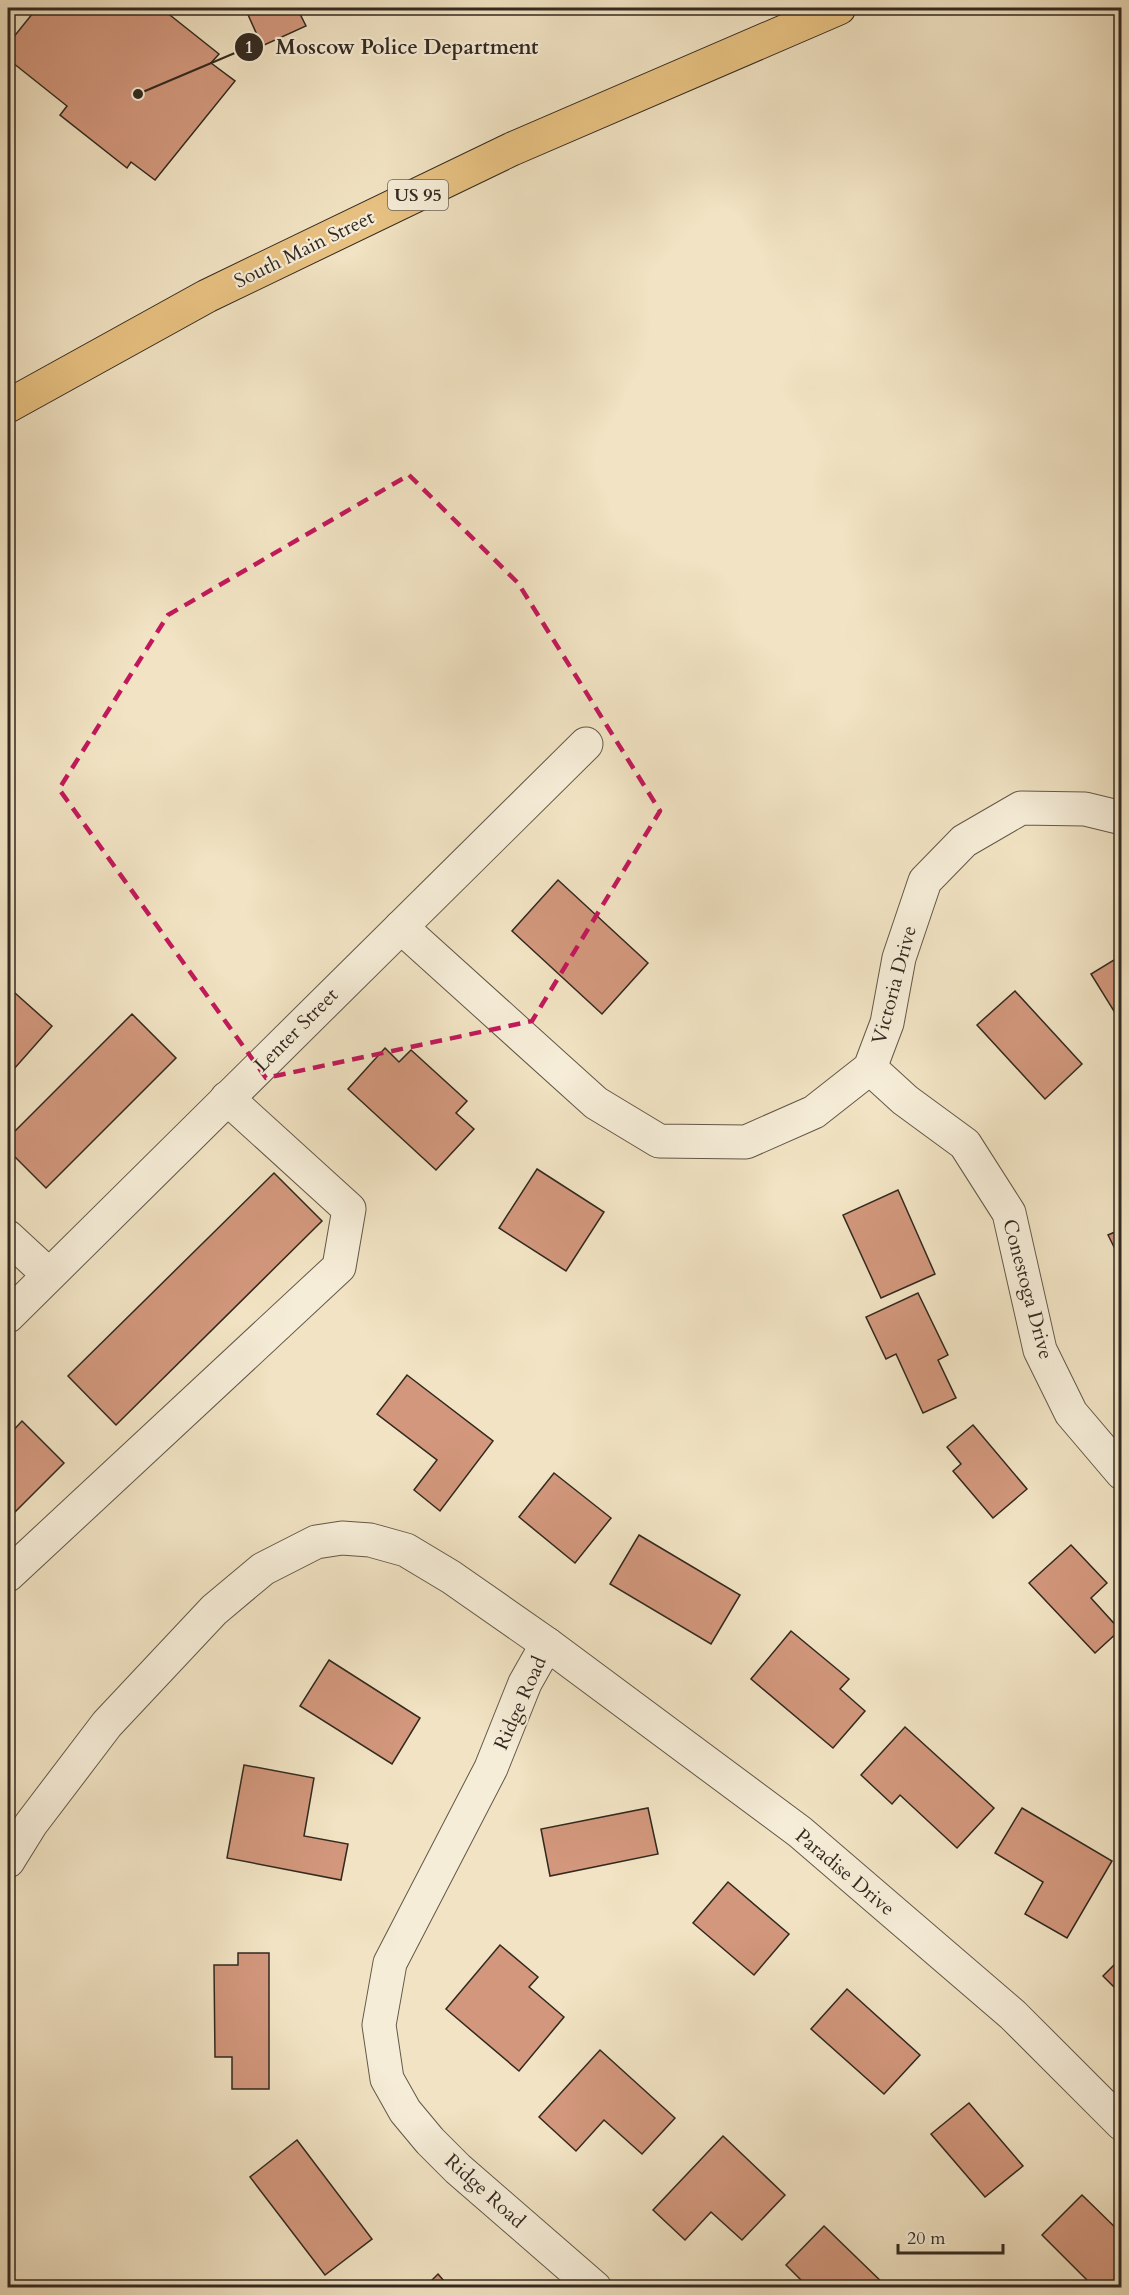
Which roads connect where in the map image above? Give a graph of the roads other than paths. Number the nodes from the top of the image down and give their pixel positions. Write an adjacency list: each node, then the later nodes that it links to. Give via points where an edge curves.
1 (839, 8): 2 (highway, South Main Street / US 95, via 480,165 207,296)
2 (8, 406)
3 (586, 744): 5 (street, Lenter Street)
4 (1122, 818): 6 (street, Victoria Drive, via 1085,810 1021,808 964,841 925,881 899,958 887,1023)
5 (401, 927): 6 (street, Victoria Drive, via 596,1103 659,1142 746,1142 814,1112); 7 (street, Lenter Street)
6 (870, 1068): 11 (street, Conestoga Drive, via 905,1100 965,1144 1009,1213 1040,1350 1071,1413)
7 (227, 1098): 9 (street, Lenter Street); 12 (street, via 349,1209 339,1267)
8 (8, 1237): 9 (street)
9 (48, 1274): 10 (street, Lenter Street)
10 (8, 1316)
11 (1122, 1473)
12 (8, 1575)
13 (547, 1644): 14 (street, Ridge Road, via 406,1550 370,1540 342,1538 316,1542 262,1569 214,1610 107,1724 31,1824); 15 (street, Paradise Drive, via 800,1832 1012,2015); 16 (street, Ridge Road, via 525,1683 491,1768 390,1963 379,2025 387,2079 405,2111 458,2169)
14 (8, 1861)
15 (1122, 2124)
16 (595, 2288)

